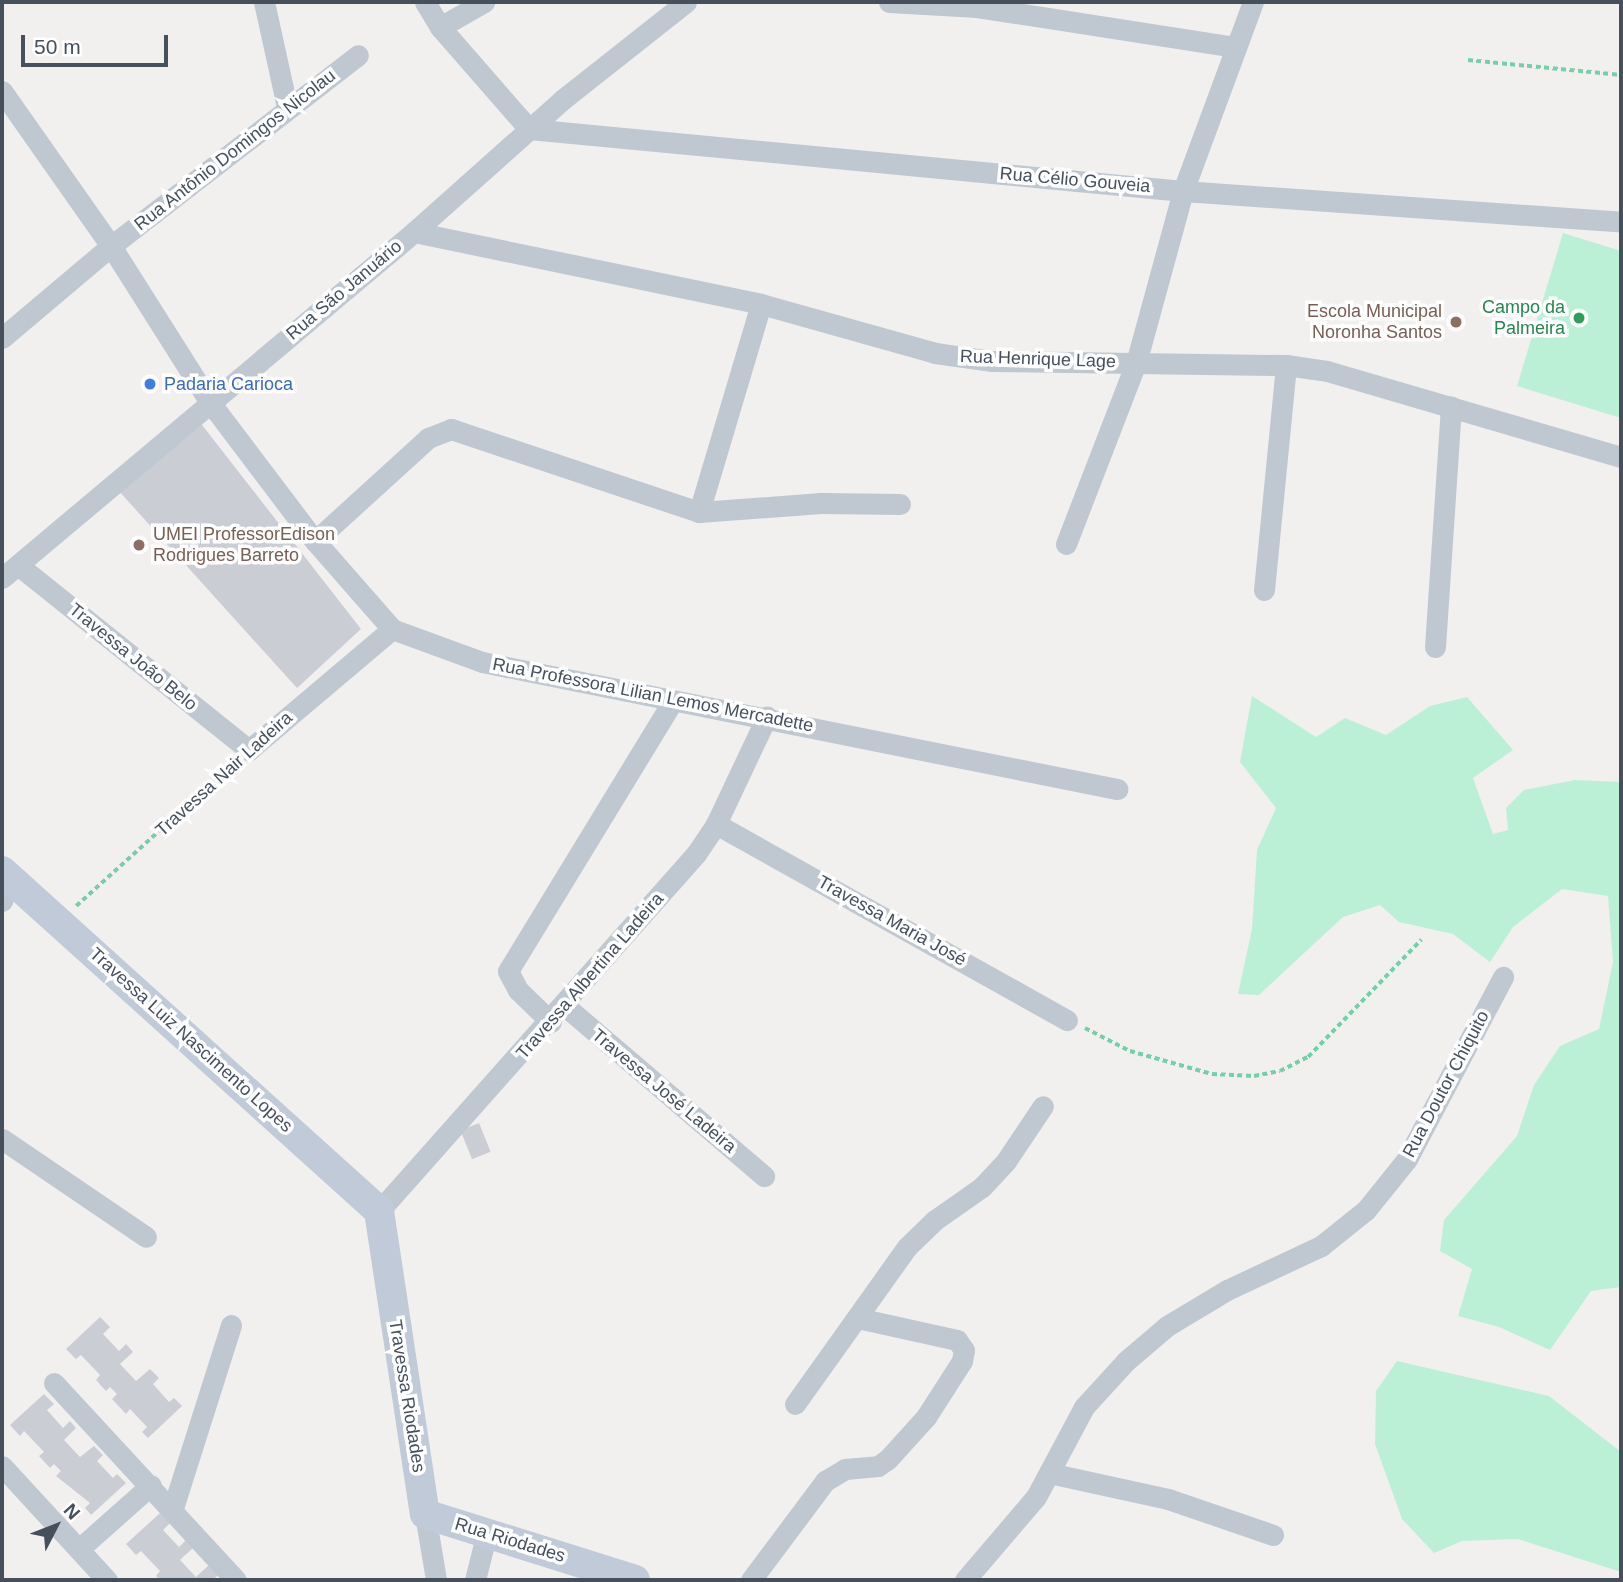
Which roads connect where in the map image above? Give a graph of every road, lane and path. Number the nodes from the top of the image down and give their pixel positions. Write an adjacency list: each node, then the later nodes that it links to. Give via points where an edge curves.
1 (264, 2): 13 (street)
2 (425, 2): 7 (street)
3 (484, 2): 7 (street)
4 (686, 2): 14 (street, Rua São Januário)
5 (889, 2): 8 (street, via 977,7)
6 (1253, 2): 8 (street)
7 (440, 27): 14 (street)
8 (1236, 47): 15 (street)
9 (358, 55): 13 (street, Rua Antônio Domingos Nicolau)
10 (1468, 60): 11 (path)
11 (1621, 75)
12 (2, 91): 18 (street, Rua Professora Lilian Lemos Mercadette)
13 (287, 107): 18 (street, Rua Antônio Domingos Nicolau)
14 (529, 129): 15 (street, Rua Célio Gouveia); 17 (street, Rua São Januário)
15 (1183, 191): 16 (street, Rua Célio Gouveia); 21 (street)
16 (1621, 222)
17 (414, 232): 19 (street, Rua Henrique Lage); 23 (street, Rua São Januário)
18 (111, 246): 20 (street, Rua Antônio Domingos Nicolau); 23 (street, Rua Professora Lilian Lemos Mercadette)
19 (761, 304): 21 (street, Rua Henrique Lage, via 935,353 992,361); 27 (street)
20 (2, 338)
21 (1136, 363): 22 (street, Rua Henrique Lage); 29 (street)
22 (1286, 365): 24 (street, Rua Henrique Lage, via 1327,371); 31 (street)
23 (209, 401): 28 (street, Rua Professora Lilian Lemos Mercadette); 30 (street, Rua São Januário)
24 (1451, 407): 25 (street, Rua Henrique Lage); 33 (street)
25 (1621, 457)
26 (900, 504): 27 (street, via 821,503)
27 (699, 512): 28 (street, via 451,429 428,438)
28 (315, 541): 32 (street, Rua Professora Lilian Lemos Mercadette)
29 (1066, 544)
30 (10, 572): 36 (street, Travessa João Belo)
31 (1264, 590)
32 (392, 629): 34 (street, Rua Professora Lilian Lemos Mercadette, via 482,662); 36 (street, Travessa Nair Ladeira)
33 (1435, 647)
34 (672, 702): 35 (street, Rua Professora Lilian Lemos Mercadette); 43 (street, Travessa José Ladeira, via 508,971 518,990)
35 (767, 716): 37 (street, Rua Professora Lilian Lemos Mercadette); 38 (street, Travessa Albertina Ladeira)
36 (249, 750): 40 (path, Travessa Nair Ladeira)
37 (1117, 789)
38 (716, 824): 43 (street, Travessa Albertina Ladeira, via 696,854); 44 (street, Travessa Maria José)
39 (5, 884): 40 (street, Travessa Luiz Nascimento Lopes)
40 (59, 922): 48 (street, Travessa Luiz Nascimento Lopes)
41 (1421, 940): 44 (path, via 1316,1050 1280,1071 1254,1076 1171,1065)
42 (1503, 977): 55 (street, Rua Doutor Chiquito, via 1407,1159 1366,1210 1321,1246 1227,1290 1167,1326 1126,1361 1084,1408)
43 (558, 1014): 47 (street, Travessa José Ladeira); 48 (street, Travessa Albertina Ladeira)
44 (1067, 1020)
45 (1043, 1106): 50 (street, via 1006,1161 982,1187 935,1220 907,1247)
46 (2, 1139): 49 (street)
47 (764, 1176)
48 (379, 1212): 58 (street, Travessa Riodades)
49 (146, 1237)
50 (857, 1318): 53 (street); 67 (street, via 957,1340 964,1350 962,1361 926,1417 888,1459 878,1466 845,1469 825,1481)
51 (230, 1325): 57 (street)
52 (54, 1383): 56 (street)
53 (794, 1404)
54 (2, 1466): 61 (street)
55 (1049, 1473): 60 (street, via 1168,1499); 68 (street, Rua Doutor Chiquito, via 1036,1497)
56 (151, 1485): 57 (street); 61 (street)
57 (173, 1508): 63 (street)
58 (425, 1514): 59 (street, Rua Riodades); 64 (street, Travessa Riodades)
59 (486, 1532): 65 (street); 66 (street, Rua Riodades)
60 (1273, 1535)
61 (79, 1549): 62 (street)
62 (107, 1580)
63 (236, 1580)
64 (436, 1580)
65 (475, 1580)
66 (635, 1580)
67 (751, 1580)
68 (965, 1580)

